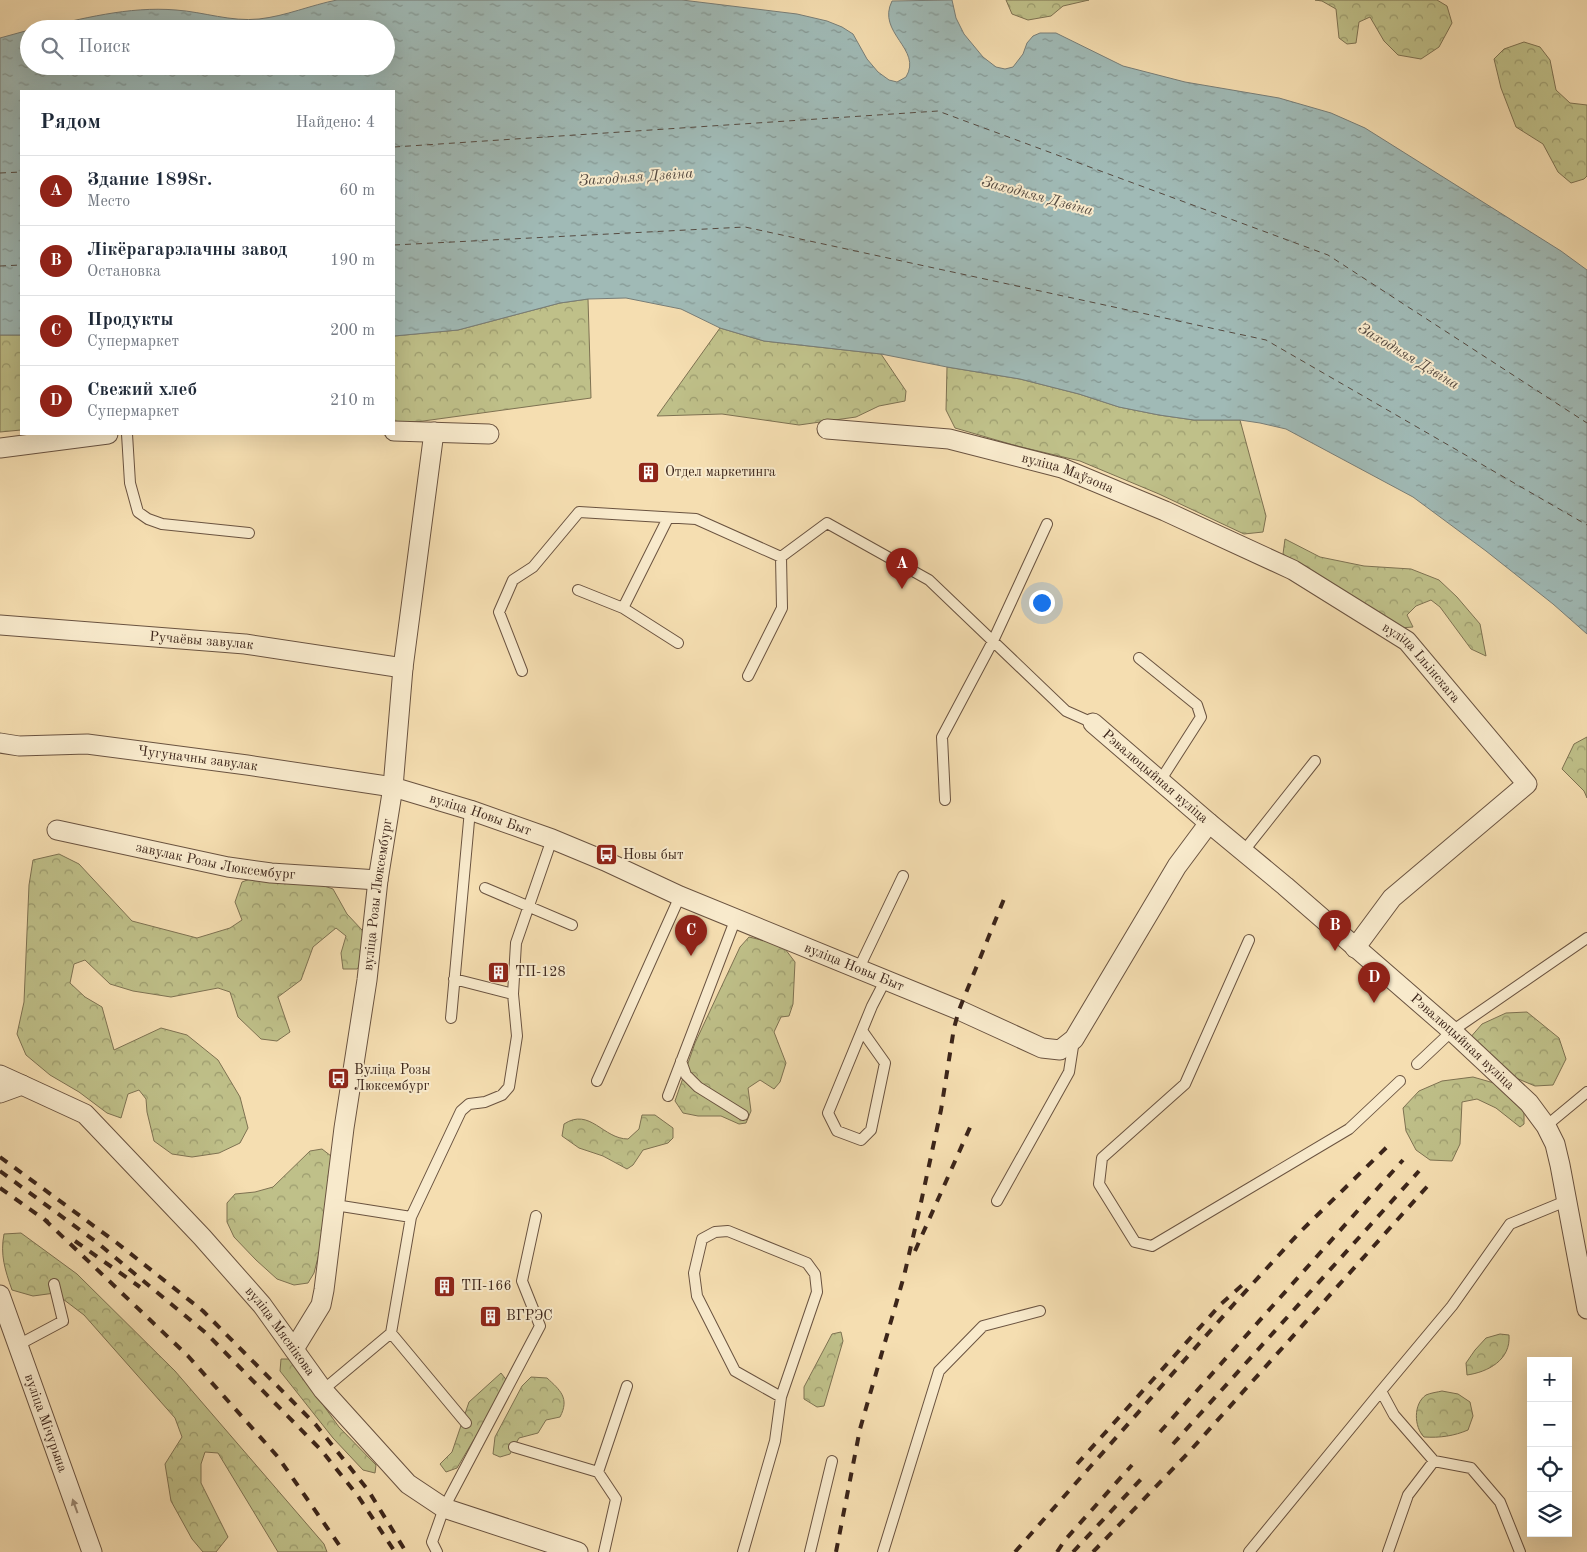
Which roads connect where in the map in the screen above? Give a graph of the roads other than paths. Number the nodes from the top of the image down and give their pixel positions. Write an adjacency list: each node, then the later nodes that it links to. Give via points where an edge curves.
1 (827, 429): 12 (street, вуліца Маўзона, via 948,439 1062,468 1166,511)
2 (395, 431): 3 (street)
3 (434, 432): 4 (street); 19 (street, вуліца Розы Люксембург)
4 (489, 434)
5 (100, 435): 7 (street)
6 (127, 435): 10 (lane, via 130,484 138,512 162,524)
7 (0, 448)
8 (668, 518): 11 (lane, via 696,520); 14 (lane); 20 (lane, via 579,512 533,567 513,580 499,612)
9 (1047, 524): 16 (lane)
10 (249, 533)
11 (781, 557): 16 (lane, via 827,523 930,580); 21 (lane, via 782,608)
12 (1292, 570): 42 (street, вуліца Ільінскага, via 1407,641 1527,784 1392,898)
13 (578, 590): 14 (lane)
14 (623, 608): 17 (lane)
15 (0, 625): 19 (street, Ручаёвы завулак, via 244,644)
16 (994, 641): 22 (lane, via 1066,711); 27 (lane, via 942,737)
17 (678, 643)
18 (1139, 658): 25 (lane, via 1197,704 1201,716)
19 (403, 668): 26 (street, вуліца Розы Люксембург)
20 (522, 672)
21 (748, 676)
22 (1093, 723): 25 (street, Рэвалюцыйная вуліца)
23 (0, 743): 26 (street, Чугуначны завулак, via 19,746 87,744)
24 (1315, 761): 32 (lane)
25 (1160, 781): 29 (street, Рэвалюцыйная вуліца)
26 (393, 787): 28 (street, вуліца Новы Быт); 34 (street, вуліца Розы Люксембург)
27 (945, 800)
28 (470, 810): 31 (street, вуліца Новы Быт); 44 (lane)
29 (1209, 823): 32 (street, Рэвалюцыйная вуліца); 50 (street, via 1177,866)
30 (57, 830): 34 (street, завулак Розы Люксембург, via 228,867)
31 (552, 839): 36 (street, вуліца Новы Быт); 37 (lane)
32 (1243, 852): 42 (street, Рэвалюцыйная вуліца)
33 (903, 876): 43 (lane)
34 (378, 880): 64 (street, вуліца Розы Люксембург)
35 (486, 888): 37 (lane)
36 (680, 896): 38 (street, вуліца Новы Быт); 55 (lane)
37 (528, 908): 39 (lane); 46 (lane, via 516,943)
38 (736, 918): 43 (street, вуліца Новы Быт); 51 (lane)
39 (572, 925)
40 (1587, 938): 49 (lane)
41 (1249, 940): 54 (lane, via 1186,1084 1102,1158 1099,1184 1135,1242 1152,1246 1349,1129)
42 (1355, 948): 49 (street, Рэвалюцыйная вуліца)
43 (859, 968): 45 (street, вуліца Новы Быт)
44 (454, 979): 46 (lane); 47 (lane)
45 (886, 979): 48 (lane); 50 (street, вуліца Новы Быт, via 1042,1048 1060,1050)
46 (513, 994): 66 (lane, via 518,1036 509,1087 502,1095 486,1102 469,1104 461,1111)
47 (451, 1018)
48 (863, 1032): 48 (lane, via 828,1113 837,1131 861,1140 871,1130 885,1063)
49 (1452, 1032): 52 (lane); 61 (street, Рэвалюцыйная вуліца, via 1529,1103)
50 (1074, 1038): 62 (lane, via 1069,1072)
51 (681, 1061): 59 (lane); 60 (lane, via 686,1075 698,1087)
52 (1417, 1064)
53 (0, 1075): 56 (street, вуліца Мяснікова)
54 (1400, 1080)
55 (597, 1081)
56 (22, 1085): 58 (street); 73 (street, вуліца Мяснікова, via 85,1114 202,1237 262,1305)
57 (1587, 1092): 61 (lane)
58 (0, 1093)
59 (668, 1096)
60 (743, 1115)
61 (1546, 1126): 63 (street, Рэвалюцыйная вуліца, via 1555,1144)
62 (997, 1201)
63 (1566, 1201): 69 (street, Рэвалюцыйная вуліца); 76 (lane, via 1510,1224 1452,1306)
64 (335, 1205): 66 (lane); 73 (street, вуліца Розы Люксембург, via 320,1305)
65 (536, 1216): 83 (lane, via 522,1281 540,1326)
66 (411, 1217): 71 (lane)
67 (54, 1284): 72 (lane, via 63,1321)
68 (0, 1295): 72 (street, вуліца Мічурына)
69 (1587, 1309)
70 (1040, 1311): 90 (lane, via 984,1326 940,1371)
71 (391, 1333): 75 (lane); 78 (lane)
72 (18, 1345): 84 (street, вуліца Мічурына, one-way to 72)
73 (294, 1349): 75 (street, вуліца Мяснікова)
74 (627, 1386): 82 (lane)
75 (323, 1390): 83 (street, вуліца Мяснікова, via 408,1484)
76 (1381, 1391): 81 (lane, via 1394,1415); 91 (lane)
77 (781, 1397): 77 (lane, via 816,1292 815,1274 806,1263 728,1231 715,1232 702,1239 694,1273 697,1296 735,1371); 88 (lane, via 775,1441)
78 (466, 1422)
79 (514, 1446): 82 (lane)
80 (832, 1461): 89 (lane)
81 (1434, 1461): 92 (lane, via 1408,1495); 93 (lane, via 1471,1468 1500,1502)
82 (598, 1472): 87 (lane, via 616,1500)
83 (444, 1508): 85 (lane, via 432,1542); 86 (street, вуліца Мяснікова)
84 (92, 1552)
85 (437, 1552)
86 (578, 1552)
87 (604, 1552)
88 (743, 1552)
89 (810, 1552)
90 (883, 1552)
91 (1249, 1552)
92 (1388, 1552)
93 (1520, 1552)

